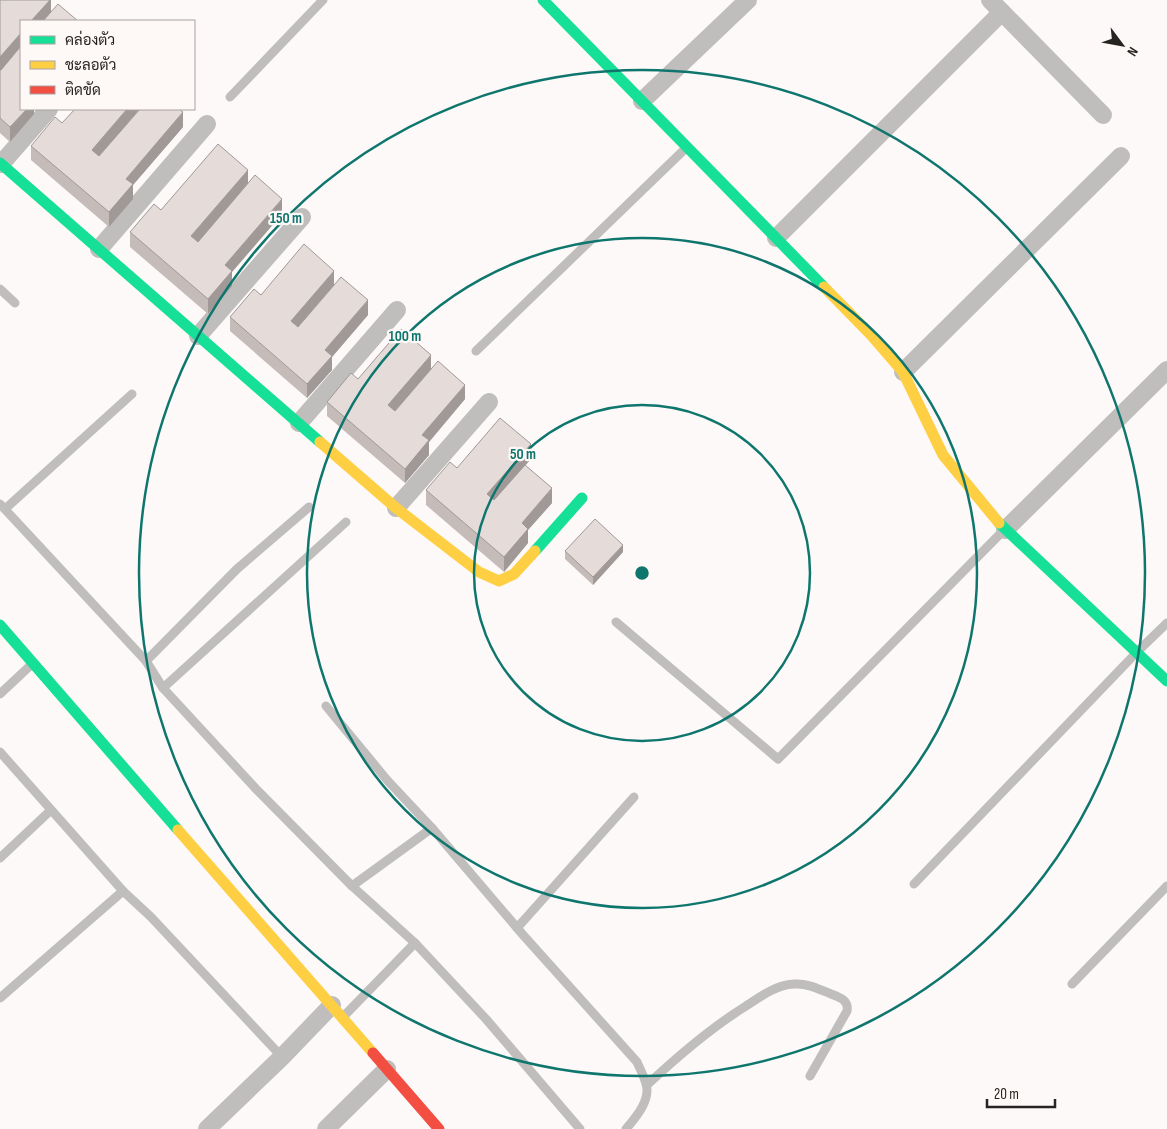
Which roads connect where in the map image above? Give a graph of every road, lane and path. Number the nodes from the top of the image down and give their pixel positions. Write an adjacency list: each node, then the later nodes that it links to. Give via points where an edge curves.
1 (322, 0): 5 (lane)
2 (543, 0): 6 (street)
3 (748, 0): 6 (street)
4 (996, 6): 8 (street); 14 (street)
5 (230, 97)
6 (642, 100): 10 (street)
7 (48, 110): 12 (street)
8 (1103, 115)
9 (207, 124): 15 (street)
10 (687, 147): 14 (street); 20 (lane)
11 (1121, 156): 22 (street)
12 (0, 164): 15 (street)
13 (302, 217): 19 (street)
14 (776, 238): 22 (street)
15 (99, 249): 19 (street)
16 (0, 289): 17 (lane)
17 (16, 303)
18 (397, 310): 25 (street)
19 (198, 336): 25 (street)
20 (476, 351)
21 (1167, 370): 31 (street)
22 (903, 372): 31 (street, via 943,455)
23 (132, 394): 27 (lane)
24 (489, 402): 29 (street)
25 (299, 423): 29 (street)
26 (582, 498): 29 (street, via 514,574 499,581 480,572)
27 (2, 507): 36 (lane)
28 (309, 507): 36 (lane, via 238,569)
29 (396, 508)
30 (346, 522): 39 (lane)
31 (1005, 530): 32 (lane, via 778,759); 35 (street)
32 (616, 622)
33 (1167, 623): 35 (lane)
34 (0, 625): 37 (street)
35 (1136, 652): 38 (street); 47 (lane)
36 (146, 661): 39 (lane)
37 (34, 662): 40 (lane); 55 (street)
38 (1167, 681)
39 (163, 688): 48 (lane)
40 (0, 694)
41 (326, 706): 45 (lane)
42 (0, 752): 44 (lane)
43 (634, 797): 51 (lane)
44 (51, 810): 46 (lane); 50 (lane)
45 (432, 828): 48 (lane); 51 (lane)
46 (0, 858)
47 (914, 884)
48 (352, 886): 52 (lane)
49 (1167, 886): 53 (lane)
50 (123, 891): 54 (lane); 56 (lane)
51 (517, 928): 59 (lane, via 637,1062)
52 (415, 943): 55 (lane); 63 (lane, via 486,1019)
53 (1072, 984)
54 (0, 998)
55 (337, 1011): 56 (street); 57 (street)
56 (282, 1057): 60 (street)
57 (386, 1069): 61 (street); 62 (street)
58 (810, 1076): 59 (lane, via 848,1006 839,998 809,985 794,984 770,990 730,1016 692,1044)
59 (647, 1085): 64 (lane, via 643,1106)
60 (207, 1129)
61 (326, 1129)
62 (439, 1129)
63 (580, 1129)
64 (626, 1129)

